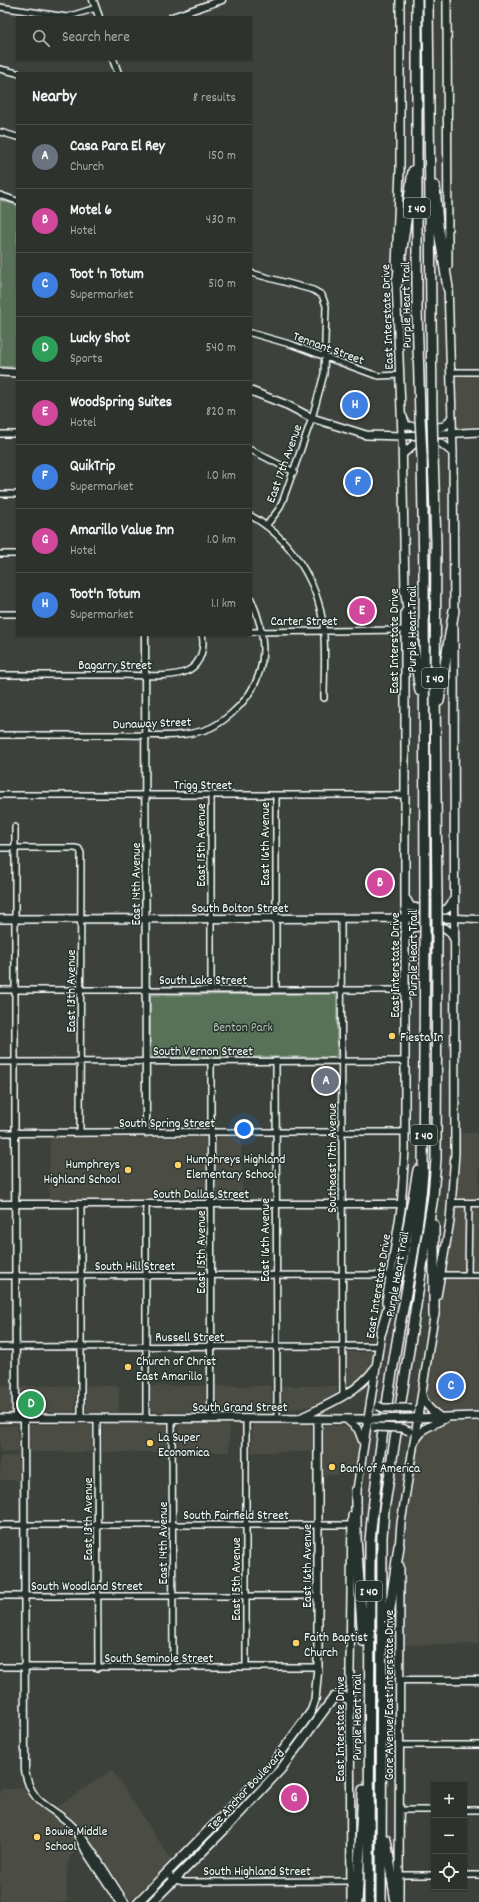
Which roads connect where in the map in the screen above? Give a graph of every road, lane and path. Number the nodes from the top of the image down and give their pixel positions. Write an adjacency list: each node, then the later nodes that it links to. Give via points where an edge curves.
1 (93, 0): 8 (street)
2 (222, 0): 12 (street)
3 (400, 0): 24 (main road, East Interstate Drive, via 400,170)
4 (417, 0): 20 (highway, Purple Heart Trail / I 40)
5 (428, 0): 17 (highway, Purple Heart Trail / I 40)
6 (447, 0): 25 (main road)
7 (0, 7): 9 (street)
8 (96, 8): 10 (street); 11 (street)
9 (61, 16)
10 (71, 16)
11 (99, 16)
12 (175, 16)
13 (113, 60): 15 (street)
14 (0, 69): 16 (street)
15 (118, 72)
16 (16, 73)
17 (429, 117): 25 (highway, via 438,225); 67 (highway, Purple Heart Trail / I 40, bridge, via 436,542)
18 (0, 132): 19 (street)
19 (16, 137)
20 (417, 156): 24 (highway, via 412,174); 66 (highway, Purple Heart Trail / I 40, bridge, via 417,303 422,456)
21 (0, 195): 22 (street)
22 (16, 201)
23 (252, 273): 27 (street, East 17th Avenue, via 313,290 322,295 326,306)
24 (396, 284): 32 (main road, East Interstate Drive)
25 (448, 288): 30 (main road)
26 (252, 333): 27 (street, Tennant Street)
27 (326, 358): 32 (street, Tennant Street, via 380,376); 36 (street, East 17th Avenue, via 322,387)
28 (0, 372): 29 (main road)
29 (16, 372)
30 (450, 372): 31 (street); 35 (main road)
31 (479, 372)
32 (400, 375): 34 (main road, East Interstate Drive)
33 (252, 391): 36 (main road)
34 (401, 413): 35 (main road, via 406,425 414,427 444,426); 41 (main road, East Interstate Drive)
35 (452, 416): 40 (main road)
36 (312, 418): 41 (main road, via 366,434); 45 (street, East 17th Avenue)
37 (479, 432): 40 (main road)
38 (0, 434): 39 (street)
39 (16, 434)
40 (452, 435): 41 (main road); 43 (main road)
41 (402, 436): 44 (main road, East Interstate Drive)
42 (252, 451): 45 (street)
43 (453, 453): 44 (main road, via 441,443 414,444); 54 (main road)
44 (402, 454): 52 (main road, East Interstate Drive)
45 (294, 472): 49 (street, East 17th Avenue, via 279,509)
46 (0, 494): 47 (street)
47 (16, 494)
48 (252, 517): 49 (street)
49 (266, 526): 59 (street, via 290,549 308,577 320,608)
50 (0, 554): 51 (street)
51 (16, 554)
52 (405, 588): 57 (main road, East Interstate Drive); 66 (highway)
53 (252, 601): 58 (street, Dunaway Street)
54 (454, 610): 67 (highway); 79 (main road)
55 (0, 614): 56 (street)
56 (16, 614)
57 (405, 630): 59 (street, Carter Street); 73 (main road, East Interstate Drive)
58 (263, 631): 59 (street, Carter Street); 60 (street, Carter Street); 69 (street, Dunaway Street, via 263,653 255,683 236,709 207,729 184,734)
59 (323, 631): 65 (street)
60 (252, 632)
61 (145, 636): 64 (street, East 14th Avenue)
62 (202, 636): 64 (street, Bagarry Street, via 201,656 191,669 179,674)
63 (0, 675): 64 (street, Bagarry Street)
64 (145, 675): 69 (street, East 14th Avenue)
65 (324, 698)
66 (425, 718): 108 (highway, Purple Heart Trail / I 40, bridge)
67 (435, 724): 117 (highway, Purple Heart Trail / I 40, bridge, via 437,938)
68 (0, 735): 69 (street, Dunaway Street)
69 (145, 735): 71 (street, East 14th Avenue)
70 (0, 795): 71 (street, Trigg Street)
71 (146, 795): 74 (street, Trigg Street); 86 (street, East 14th Avenue)
72 (276, 795): 73 (street, Trigg Street); 74 (street, Trigg Street); 88 (street, East 16th Avenue)
73 (405, 795): 78 (main road, East Interstate Drive)
74 (211, 796): 87 (street, East 15th Avenue)
75 (14, 827): 77 (street)
76 (0, 848): 77 (street)
77 (14, 848): 84 (street); 85 (street, East 13th Avenue, via 79,849)
78 (406, 898): 79 (main road, via 410,907 415,909 445,910); 81 (main road, East Interstate Drive)
79 (455, 898): 82 (main road)
80 (342, 918): 81 (main road, South Bolton Street); 88 (main road, South Bolton Street); 98 (street, Southeast 17th Avenue)
81 (406, 918): 82 (main road, South Bolton Street); 90 (main road, East Interstate Drive)
82 (455, 918): 89 (street, South Bolton Street); 91 (main road)
83 (0, 919): 84 (main road, South Bolton Street)
84 (15, 919): 85 (main road, South Bolton Street); 93 (street)
85 (81, 919): 86 (main road, South Bolton Street); 94 (street, East 13th Avenue)
86 (146, 919): 87 (main road, South Bolton Street); 95 (street, East 14th Avenue)
87 (211, 919): 88 (main road, South Bolton Street); 96 (street, East 15th Avenue)
88 (276, 919): 97 (street, East 16th Avenue)
89 (479, 919)
90 (406, 940): 91 (main road, via 411,929 416,927 445,928); 99 (main road, East Interstate Drive)
91 (455, 941): 118 (main road, via 455,1153)
92 (0, 990): 93 (street, South Lake Street)
93 (15, 990): 94 (street, South Lake Street); 106 (street)
94 (81, 990): 95 (street, South Lake Street); 107 (street, East 13th Avenue)
95 (146, 990): 96 (street, South Lake Street); 100 (street, East 14th Avenue)
96 (211, 990): 97 (street, South Lake Street)
97 (276, 990): 98 (street, South Lake Street)
98 (342, 990): 99 (street, South Lake Street); 103 (street, Southeast 17th Avenue)
99 (406, 990): 104 (main road, East Interstate Drive)
100 (146, 1061): 101 (street, South Vernon Street); 107 (street, South Vernon Street); 115 (street, East 14th Avenue)
101 (211, 1061): 102 (street, South Vernon Street); 109 (street, East 15th Avenue)
102 (276, 1061): 103 (street, South Vernon Street); 116 (street, East 16th Avenue)
103 (341, 1061): 104 (street, South Vernon Street); 110 (street, Southeast 17th Avenue)
104 (406, 1061): 111 (main road, East Interstate Drive)
105 (0, 1062): 106 (street, South Vernon Street)
106 (15, 1062): 107 (street, South Vernon Street); 113 (street)
107 (81, 1062): 114 (street, East 13th Avenue)
108 (424, 1120): 141 (highway, via 419,1166 402,1261); 199 (highway, Purple Heart Trail / I 40, via 421,1208 399,1330 371,1526)
109 (211, 1132): 115 (street, South Spring Street); 116 (street, South Spring Street); 125 (street, East 15th Avenue)
110 (341, 1132): 111 (street, South Spring Street); 116 (street, South Spring Street); 127 (street, Southeast 17th Avenue)
111 (405, 1132): 128 (main road, East Interstate Drive)
112 (0, 1133): 113 (street, South Spring Street)
113 (15, 1133): 114 (street, South Spring Street); 122 (street)
114 (80, 1133): 115 (street, South Spring Street)
115 (146, 1133)
116 (276, 1133): 126 (street, East 16th Avenue)
117 (434, 1182): 140 (highway); 196 (highway, Purple Heart Trail / I 40, via 384,1510 380,1568)
118 (452, 1203): 119 (street); 131 (main road)
119 (469, 1203): 120 (street); 132 (street)
120 (479, 1203)
121 (0, 1204): 122 (street, South Dallas Street)
122 (16, 1204): 123 (street, South Dallas Street); 134 (street)
123 (81, 1204): 124 (street, South Dallas Street); 135 (street)
124 (146, 1204): 125 (street, South Dallas Street); 136 (street)
125 (211, 1204): 126 (street, South Dallas Street); 137 (street, East 15th Avenue)
126 (276, 1204): 127 (street, South Dallas Street); 138 (street, East 16th Avenue)
127 (342, 1204): 128 (street, South Dallas Street); 139 (street, Southeast 17th Avenue)
128 (402, 1204): 130 (main road, East Interstate Drive)
129 (479, 1274): 132 (street)
130 (391, 1275): 139 (street, South Hill Street); 141 (main road, East Interstate Drive)
131 (441, 1275): 132 (street); 140 (main road)
132 (468, 1275)
133 (0, 1276): 134 (street, South Hill Street)
134 (15, 1276): 135 (street, South Hill Street); 146 (street)
135 (81, 1276): 136 (street, South Hill Street); 147 (street)
136 (146, 1276): 137 (street, South Hill Street); 142 (street)
137 (211, 1276): 138 (street, South Hill Street); 148 (street, East 15th Avenue)
138 (276, 1276): 139 (street, South Hill Street); 143 (street, East 16th Avenue)
139 (342, 1276): 149 (street, Southeast 17th Avenue)
140 (434, 1315): 151 (main road)
141 (382, 1332): 144 (main road, East Interstate Drive)
142 (146, 1346): 147 (street, Russell Street); 148 (street, Russell Street); 162 (street)
143 (276, 1346): 148 (street, Russell Street); 149 (street, Russell Street); 166 (street, East 16th Avenue)
144 (380, 1346): 149 (street, Russell Street); 150 (main road, East Interstate Drive)
145 (0, 1347): 146 (street, Russell Street)
146 (15, 1347): 147 (street, Russell Street); 158 (street)
147 (80, 1347): 160 (street)
148 (211, 1347): 164 (street, East 15th Avenue)
149 (342, 1347): 153 (street, Southeast 17th Avenue)
150 (376, 1366): 152 (main road, East Interstate Drive); 153 (main road, via 356,1388)
151 (422, 1391): 154 (main road); 156 (main road, via 426,1404)
152 (372, 1395): 154 (main road, bridge, via 378,1406 383,1408 412,1408); 171 (main road, East Interstate Drive)
153 (343, 1397): 167 (main road)
154 (420, 1403): 169 (main road)
155 (479, 1416): 156 (main road, South Grand Street)
156 (444, 1417): 169 (main road, South Grand Street); 173 (main road, via 424,1430)
157 (0, 1418): 158 (main road, South Grand Street)
158 (16, 1418): 159 (main road, South Grand Street)
159 (24, 1418): 160 (main road, South Grand Street); 177 (street)
160 (81, 1418): 161 (main road, South Grand Street)
161 (98, 1418): 162 (main road, South Grand Street); 178 (street, East 13th Avenue)
162 (146, 1418): 163 (main road, South Grand Street)
163 (172, 1418): 164 (main road, South Grand Street); 179 (street, East 14th Avenue)
164 (211, 1418): 165 (main road, South Grand Street)
165 (246, 1418): 166 (main road, South Grand Street); 180 (street, East 15th Avenue)
166 (277, 1418): 167 (main road, South Grand Street)
167 (300, 1418): 168 (main road, South Grand Street)
168 (318, 1418): 170 (main road, South Grand Street); 181 (main road, East 16th Avenue)
169 (416, 1418): 171 (main road, South Grand Street, bridge); 173 (main road, Gore Avenue/East Interstate Drive)
170 (346, 1419): 171 (main road, South Grand Street); 174 (main road, via 358,1429)
171 (371, 1419): 172 (main road, East Interstate Drive)
172 (366, 1433): 173 (main road, bridge, via 374,1427 402,1428 409,1431); 174 (main road, East Interstate Drive)
173 (414, 1441): 183 (main road, Gore Avenue/East Interstate Drive, via 401,1523)
174 (364, 1446): 175 (main road, East Interstate Drive)
175 (356, 1491): 182 (main road, East Interstate Drive); 199 (highway, via 357,1560)
176 (0, 1525): 177 (street, South Fairfield Street)
177 (25, 1525): 178 (street, South Fairfield Street); 185 (street)
178 (97, 1525): 179 (street, South Fairfield Street); 189 (street, East 13th Avenue)
179 (173, 1525): 180 (street, South Fairfield Street); 186 (street, East 14th Avenue)
180 (246, 1525): 181 (street, South Fairfield Street); 187 (street, East 15th Avenue)
181 (318, 1525): 182 (street, South Fairfield Street); 188 (main road, East 16th Avenue)
182 (352, 1525): 200 (main road, East Interstate Drive)
183 (400, 1546): 196 (highway); 197 (main road, Gore Avenue/East Interstate Drive)
184 (0, 1596): 185 (street, South Woodland Street)
185 (25, 1596): 189 (street, South Woodland Street); 190 (street)
186 (173, 1596): 187 (street, South Woodland Street); 189 (street, South Woodland Street); 195 (street, East 14th Avenue)
187 (246, 1596): 188 (street, South Woodland Street); 191 (street, East 15th Avenue)
188 (318, 1596): 192 (main road, East 16th Avenue)
189 (98, 1597): 194 (street, East 13th Avenue)
190 (25, 1667): 193 (street, South Seminole Street); 194 (street, South Seminole Street); 211 (street, via 27,1781 38,1800)
191 (246, 1667): 192 (street, South Seminole Street); 195 (street, South Seminole Street)
192 (318, 1667): 201 (main road, East 16th Avenue, via 315,1700); 202 (main road)
193 (0, 1668)
194 (98, 1668): 195 (street, South Seminole Street)
195 (173, 1668)
196 (381, 1675): 206 (highway, Purple Heart Trail / I 40)
197 (399, 1680): 198 (street); 203 (main road, Gore Avenue/East Interstate Drive)
198 (479, 1680)
199 (369, 1689): 205 (highway, Purple Heart Trail / I 40)
200 (350, 1700): 202 (main road, Tee Anchor Boulevard, via 342,1696 334,1697); 218 (main road, East Interstate Drive)
201 (311, 1712): 212 (main road, Tee Anchor Boulevard, via 269,1769)
202 (319, 1717): 217 (main road, Tee Anchor Boulevard, via 280,1769)
203 (399, 1745): 204 (street); 207 (main road, Gore Avenue/East Interstate Drive)
204 (479, 1745)
205 (369, 1757): 224 (highway, via 364,1784); 225 (highway, Purple Heart Trail / I 40)
206 (381, 1806): 226 (highway, Purple Heart Trail / I 40); 227 (highway)
207 (400, 1810): 208 (street); 213 (main road, Gore Avenue/East Interstate Drive)
208 (431, 1810)
209 (467, 1810): 210 (street)
210 (479, 1810)
211 (75, 1829): 219 (street, via 83,1847); 220 (street)
212 (167, 1873): 217 (street); 221 (main road, Tee Anchor Boulevard)
213 (400, 1875): 214 (street); 227 (main road, Gore Avenue/East Interstate Drive)
214 (431, 1875)
215 (467, 1875): 216 (street)
216 (479, 1875)
217 (175, 1880): 218 (street, South Highland Street); 222 (main road, Tee Anchor Boulevard)
218 (351, 1882): 223 (main road, East Interstate Drive)
219 (119, 1902)
220 (125, 1902)
221 (138, 1902)
222 (152, 1902)
223 (351, 1902)
224 (357, 1902)
225 (369, 1902)
226 (381, 1902)
227 (398, 1902)

